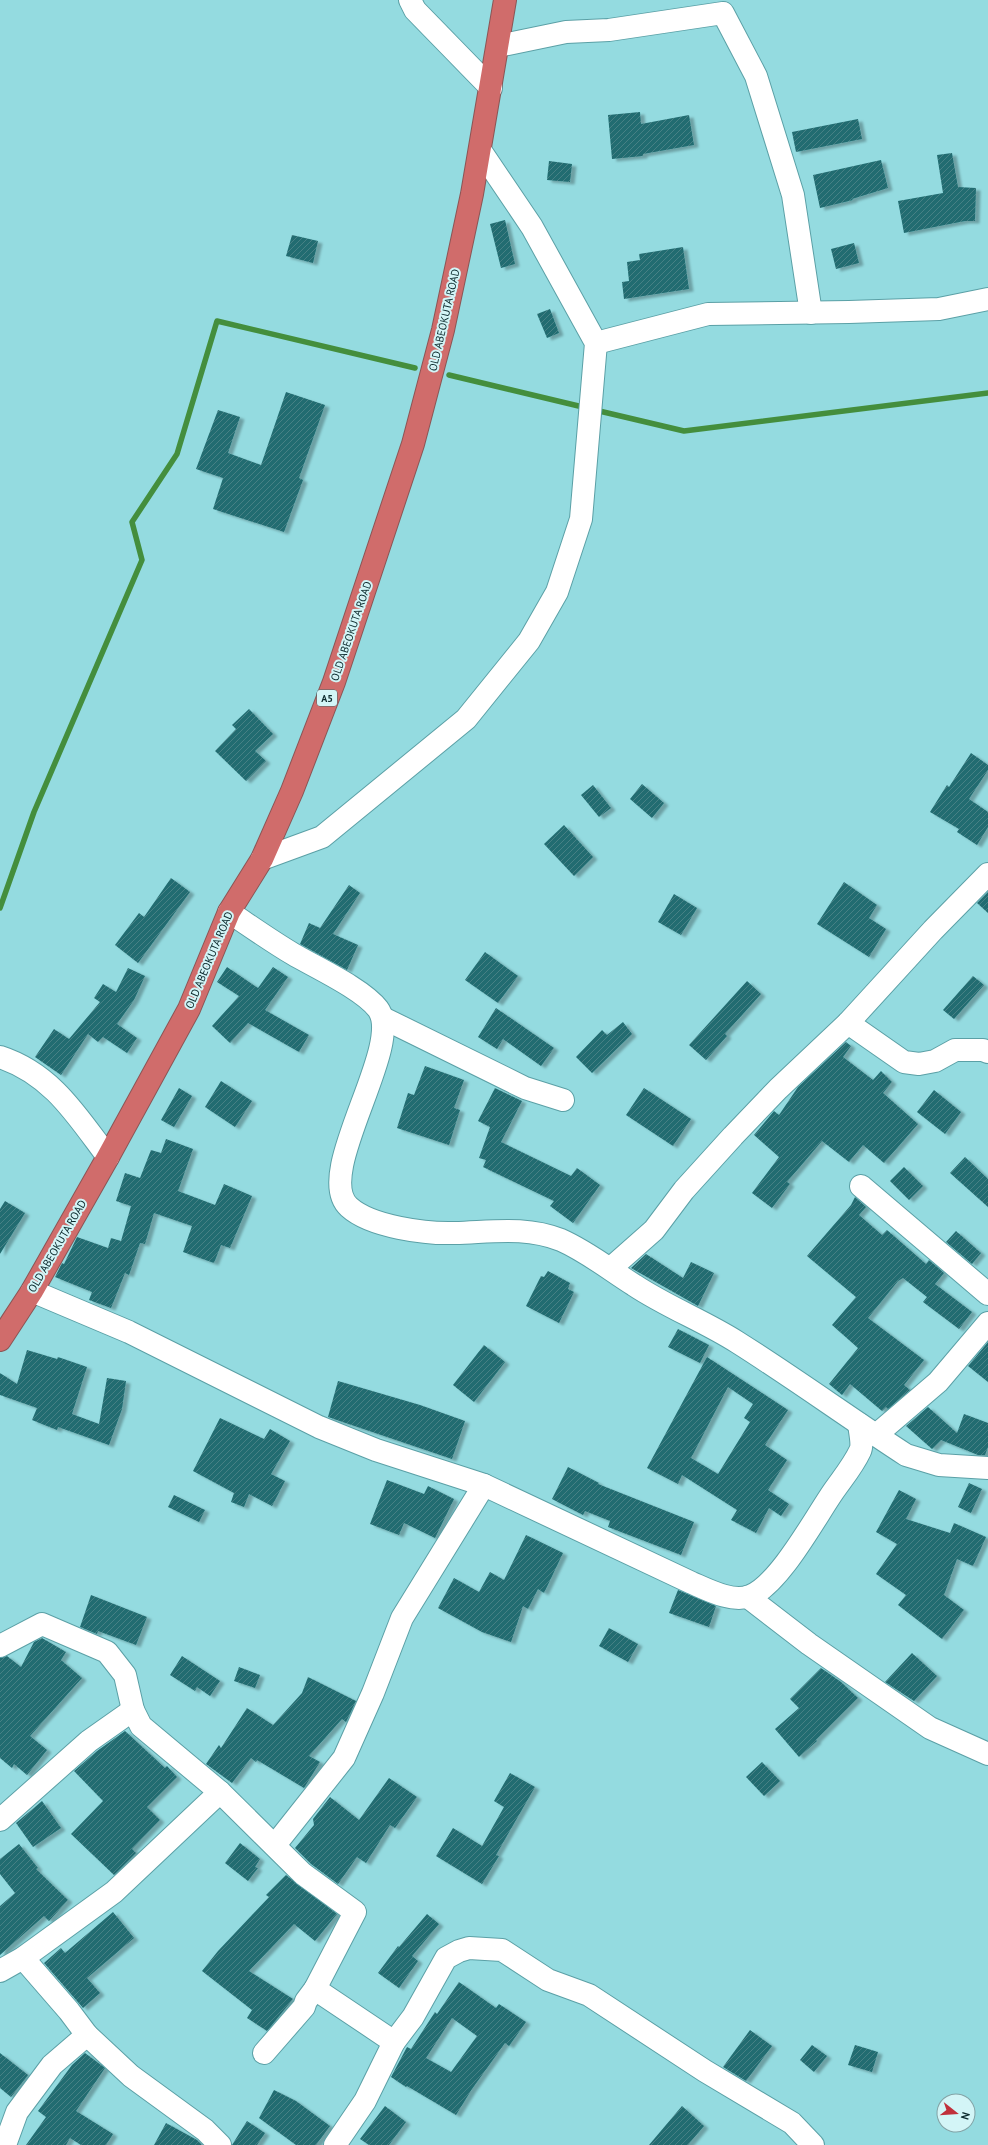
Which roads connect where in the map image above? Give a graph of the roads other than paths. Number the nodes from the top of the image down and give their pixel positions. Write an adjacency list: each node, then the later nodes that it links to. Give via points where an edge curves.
1 (410, 0): 4 (street, via 415,10)
2 (505, 0): 3 (highway, OLD ABEOKUTA ROAD / A5)
3 (498, 46): 4 (highway, OLD ABEOKUTA ROAD / A5); 7 (street, via 566,32 609,30 723,13 756,76 793,195)
4 (491, 88): 5 (highway, OLD ABEOKUTA ROAD / A5)
5 (480, 150): 8 (street, via 532,227); 9 (highway, OLD ABEOKUTA ROAD / A5, via 443,330 412,444 334,682 292,791)
6 (988, 299): 7 (street, via 939,309)
7 (811, 313): 8 (street, via 708,314)
8 (596, 343): 9 (street, via 582,519 557,592 530,641 466,719 338,824 322,837)
9 (262, 859): 11 (highway, OLD ABEOKUTA ROAD / A5)
10 (988, 874): 13 (street, via 932,930)
11 (229, 912): 12 (street, via 290,952 350,986 376,1006); 17 (highway, OLD ABEOKUTA ROAD / A5, via 189,1009)
12 (383, 1018): 16 (street, via 525,1088); 19 (street, via 383,1040 345,1153 341,1192 346,1205 363,1217 390,1226 452,1233 531,1231 561,1240)
13 (848, 1023): 14 (street, via 904,1062 918,1064 935,1061 954,1050); 19 (street, via 733,1136 684,1190 654,1230)
14 (988, 1052)
15 (0, 1057): 17 (street, via 40,1076 66,1103)
16 (563, 1100)
17 (108, 1158): 20 (highway, OLD ABEOKUTA ROAD / A5)
18 (861, 1186): 21 (street)
19 (611, 1268): 24 (street, via 634,1286 735,1341)
20 (32, 1291): 23 (highway, OLD ABEOKUTA ROAD / A5); 26 (street, via 129,1332 319,1427 376,1450)
21 (988, 1294)
22 (988, 1323): 24 (street, via 938,1382)
23 (0, 1340)
24 (867, 1430): 25 (street, via 906,1455 938,1465); 27 (street, via 861,1450 802,1539 770,1581)
25 (988, 1468)
26 (484, 1485): 27 (street, via 715,1593); 33 (street, via 402,1618 344,1758)
27 (748, 1597): 30 (street, via 809,1644 930,1728)
28 (0, 1646): 29 (street, via 42,1624 107,1652 125,1675)
29 (133, 1710): 31 (street, via 141,1726); 32 (street, via 89,1741)
30 (988, 1754)
31 (220, 1792): 33 (street); 34 (street, via 114,1892)
32 (0, 1820)
33 (275, 1845): 36 (street, via 303,1874 355,1912)
34 (23, 1958): 35 (street); 37 (street)
35 (0, 1971)
36 (315, 1989): 38 (street); 39 (street, via 304,2007)
37 (87, 2035): 40 (street, via 47,2071 17,2112); 41 (street, via 131,2076 205,2130)
38 (394, 2042): 42 (street, via 365,2101); 43 (street, via 413,2018 446,1958 459,1950 469,1948 502,1950 548,1980 589,1995 705,2071 792,2123)
39 (264, 2053)
40 (5, 2145)
41 (220, 2145)
42 (335, 2145)
43 (813, 2145)

